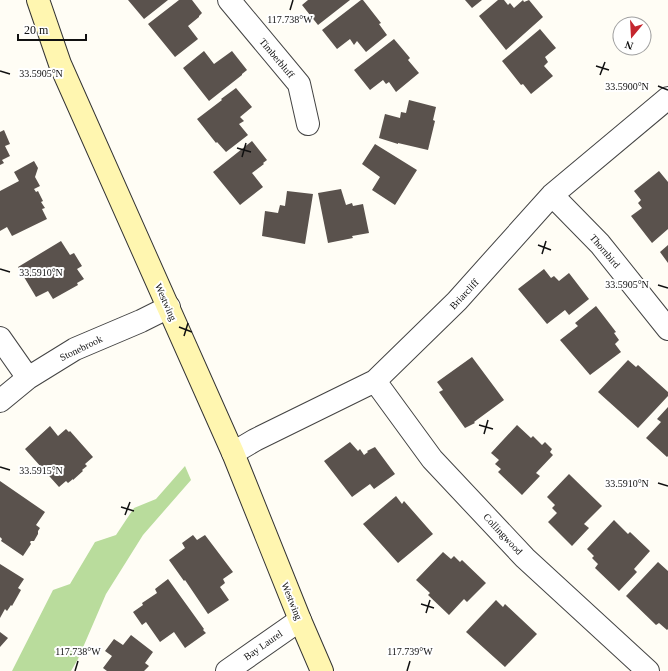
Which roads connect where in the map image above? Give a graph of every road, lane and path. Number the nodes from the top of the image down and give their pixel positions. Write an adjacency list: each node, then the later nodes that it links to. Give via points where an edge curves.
1 (38, 0): 6 (street, Westwing, via 60,64)
2 (229, 0): 4 (street, Timberbluff, via 299,84)
3 (668, 98): 5 (street, Briarcliff)
4 (308, 124)
5 (552, 195): 7 (street, Thornbird, via 600,244); 10 (street, Briarcliff, via 457,302)
6 (169, 307): 9 (street, Stonebrook, via 75,349); 12 (street, Westwing)
7 (668, 329)
8 (0, 338): 9 (street)
9 (28, 378): 11 (street, Stonebrook)
10 (375, 381): 12 (street, Briarcliff); 16 (street, Collingwood, via 443,471 526,558)
11 (0, 400)
12 (233, 453): 13 (street, Westwing)
13 (300, 620): 14 (street, Bay Laurel); 15 (street, Westwing)
14 (227, 671)
15 (322, 671)
16 (648, 671)

